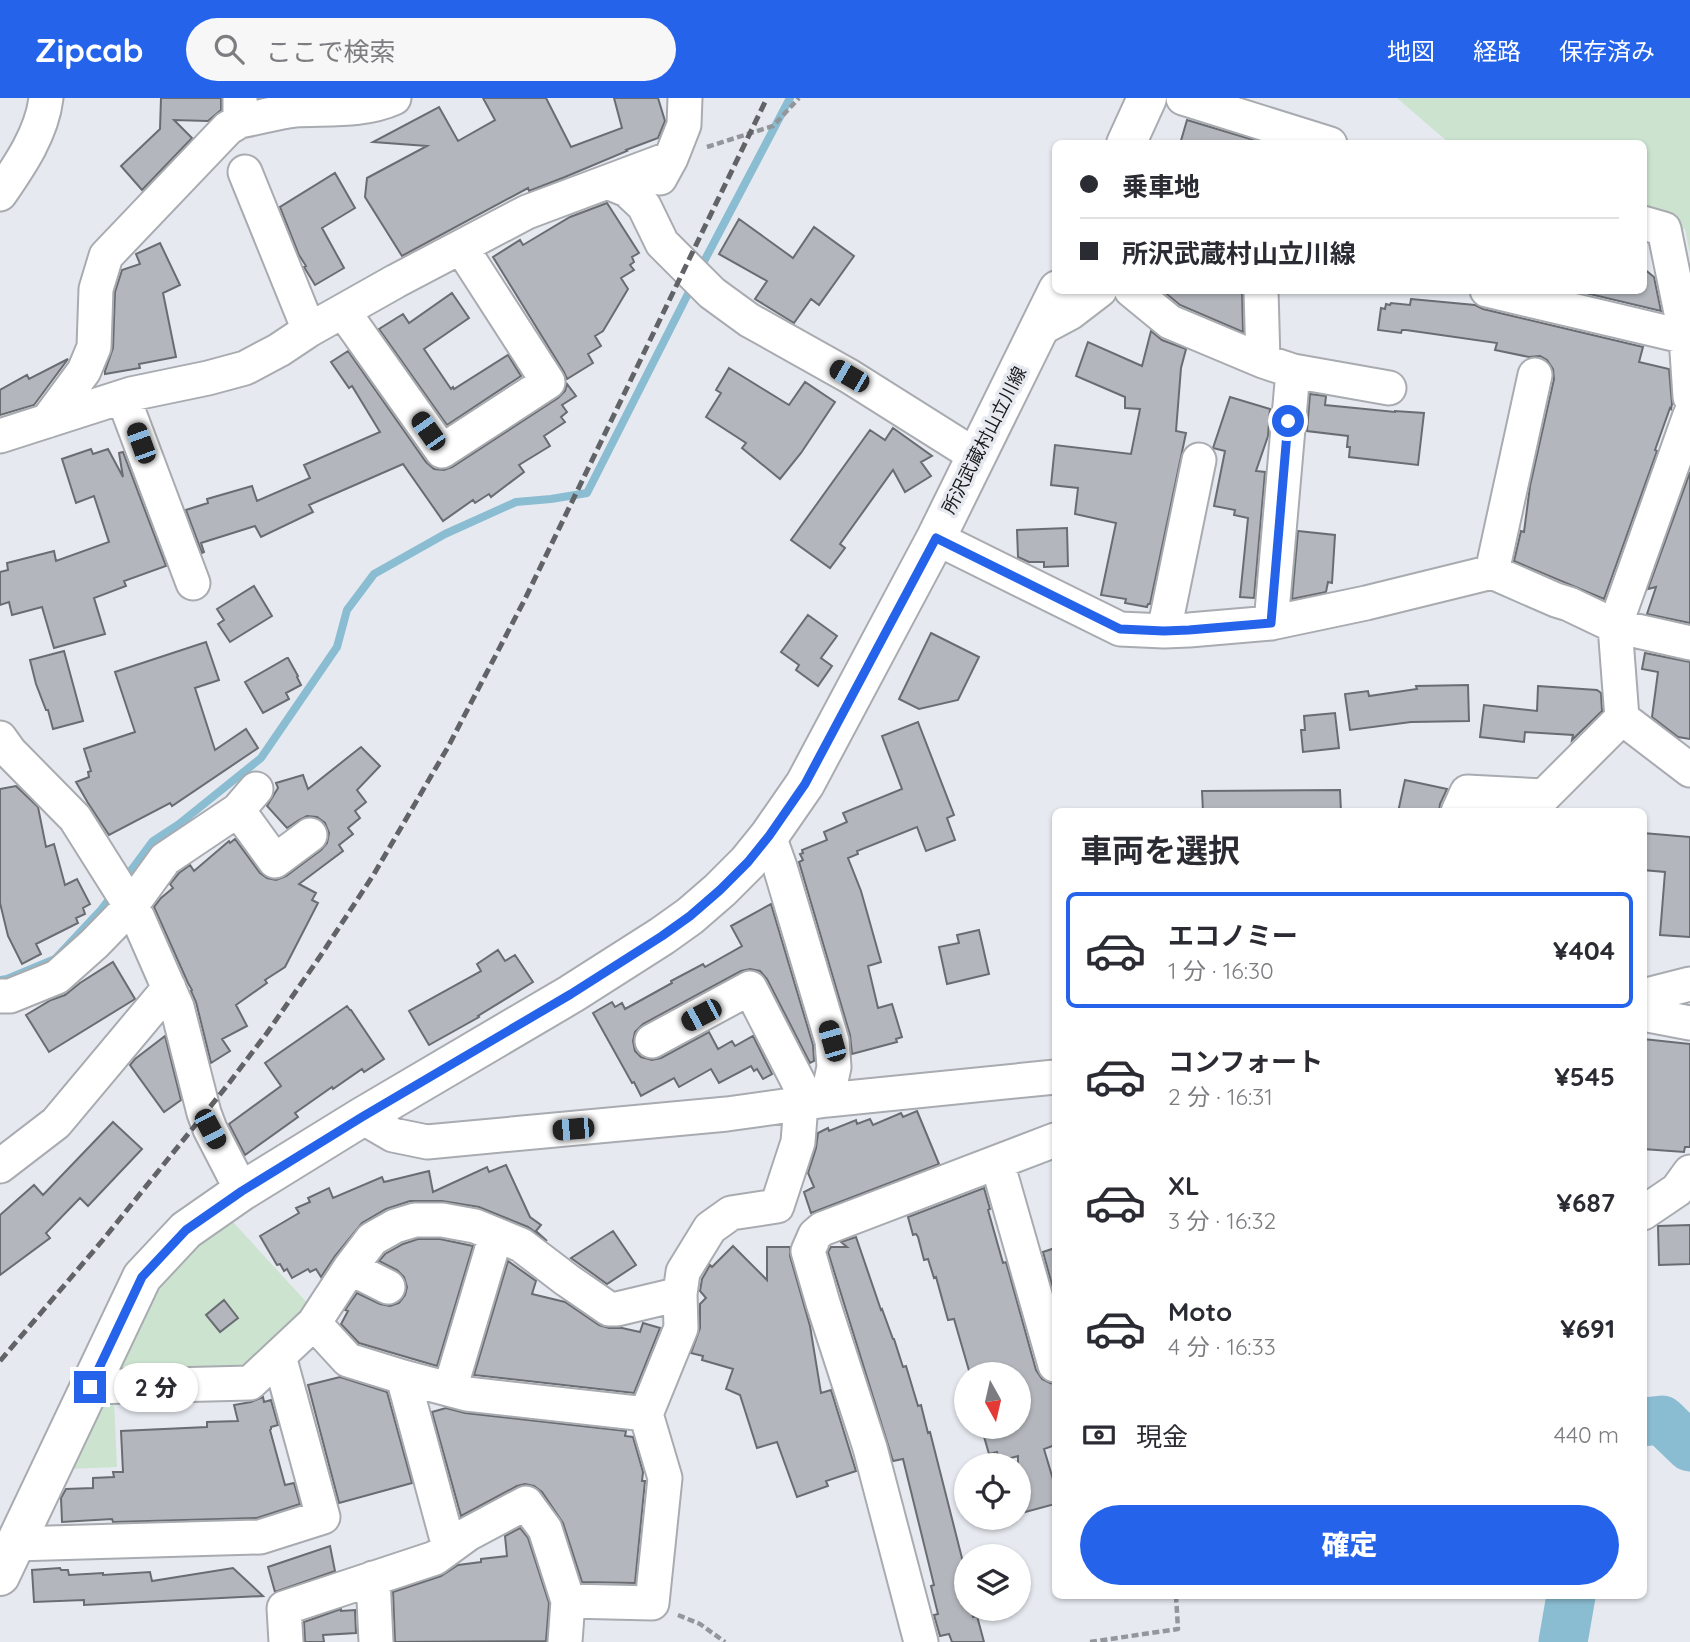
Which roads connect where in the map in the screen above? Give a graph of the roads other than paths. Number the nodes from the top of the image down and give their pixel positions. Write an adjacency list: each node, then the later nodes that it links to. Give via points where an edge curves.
1 (47, 98): 12 (street, via 34,140)
2 (394, 98): 6 (street, via 338,109)
3 (685, 98): 9 (street, via 684,125)
4 (1147, 98): 7 (main road)
5 (1182, 98): 8 (street)
6 (240, 110): 30 (street, via 106,256 96,289 94,347 83,371)
7 (1128, 140)
8 (1315, 140)
9 (671, 158): 11 (street); 13 (street)
10 (245, 172): 23 (street)
11 (607, 182): 13 (street, via 628,190); 15 (street, via 527,212)
12 (1, 191)
13 (644, 206): 33 (street, via 662,243 712,293 749,320)
14 (1647, 224): 24 (street, via 1664,229)
15 (461, 247): 21 (street); 21 (street, via 548,382 442,451)
16 (1056, 294): 22 (main road, 所沢武蔵村山立川線)
17 (1095, 294): 22 (street)
18 (1136, 294): 25 (street, via 1170,322)
19 (1262, 294): 25 (street)
20 (1504, 294): 24 (street)
21 (343, 311): 23 (street)
22 (1040, 329): 33 (main road, 所沢武蔵村山立川線)
23 (309, 330): 28 (street, via 245,368)
24 (1686, 337): 29 (street)
25 (1278, 366): 27 (street); 38 (street)
26 (1535, 375): 36 (street)
27 (1389, 388)
28 (123, 397): 30 (street); 37 (street)
29 (1690, 397)
30 (47, 421): 32 (street)
31 (1687, 435): 39 (street)
32 (0, 436)
33 (976, 456): 35 (main road, 所沢武蔵村山立川線)
34 (1199, 460): 40 (street)
35 (936, 538): 40 (street, via 1120,629); 47 (main road, 所沢武蔵村山立川線, via 805,784)
36 (1492, 572): 38 (street); 39 (street)
37 (193, 583)
38 (1271, 623): 40 (street)
39 (1615, 626): 41 (street); 42 (street)
40 (1164, 631)
41 (1690, 643)
42 (1622, 718): 44 (street); 45 (street, via 1545,796 1468,792)
43 (0, 738): 48 (street, via 75,818)
44 (1690, 770)
45 (1460, 808)
46 (310, 835): 48 (street, via 275,861 247,800 165,859)
47 (769, 836): 57 (street, via 832,1041 834,1067); 58 (main road, 所沢武蔵村山立川線, via 720,890 662,936)
48 (131, 906): 50 (street); 52 (street, via 57,976)
49 (1690, 984): 51 (street)
50 (169, 988): 61 (street, via 56,1123); 63 (street, via 204,1113)
51 (1647, 995)
52 (0, 996)
53 (1647, 1015): 54 (street)
54 (1690, 1023)
55 (652, 1041): 57 (street, via 750,988)
56 (1052, 1077): 57 (street)
57 (813, 1102): 58 (street, via 426,1142 393,1135); 64 (street)
58 (362, 1117): 63 (main road, 所沢武蔵村山立川線)
59 (1052, 1141): 60 (street)
60 (997, 1162): 67 (street); 72 (street)
61 (0, 1166)
62 (1690, 1172): 65 (street, via 1677,1190)
63 (242, 1191): 75 (main road, 所沢武蔵村山立川線, via 186,1230 142,1277)
64 (777, 1206): 67 (street); 70 (street, via 732,1213 710,1228 683,1272)
65 (1647, 1210)
66 (496, 1235): 68 (street, via 475,1226 415,1220 372,1239); 70 (street, via 522,1245 609,1309); 76 (street)
67 (815, 1235): 85 (street, via 808,1251 870,1448)
68 (350, 1268): 69 (street); 71 (street)
69 (388, 1287)
70 (680, 1294): 77 (street, via 681,1328)
71 (314, 1323): 73 (street); 74 (street, via 348,1360)
72 (1052, 1354)
73 (279, 1356): 75 (street, via 250,1383); 79 (street, via 323,1517 260,1537)
74 (403, 1377): 76 (street); 78 (street)
75 (90, 1387): 79 (main road, 所沢武蔵村山立川線)
76 (450, 1389): 77 (street)
77 (646, 1415): 81 (street, via 665,1478 652,1603)
78 (449, 1547): 80 (street, via 435,1558); 81 (street, via 526,1503 545,1529)
79 (8, 1560)
80 (373, 1578): 82 (street, via 284,1608); 83 (street)
81 (568, 1601): 84 (street)
82 (286, 1642)
83 (376, 1642)
84 (565, 1642)
85 (920, 1642)

